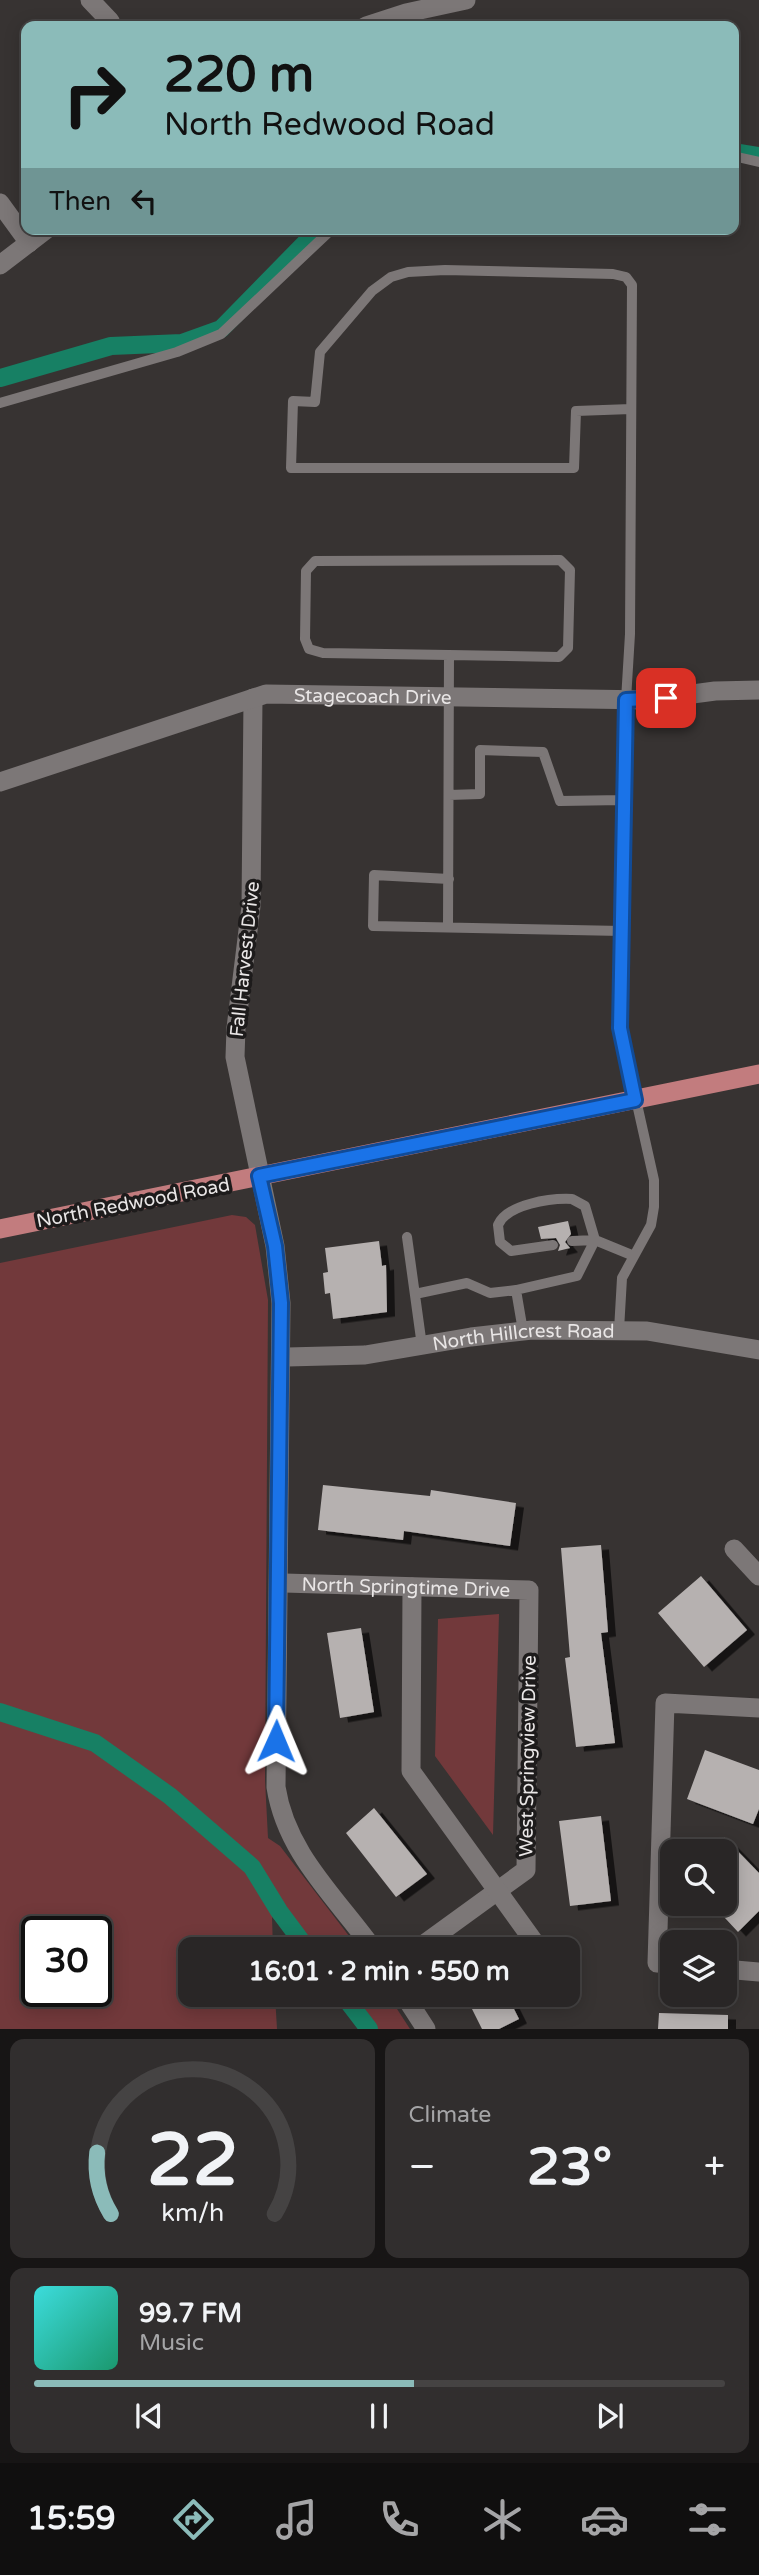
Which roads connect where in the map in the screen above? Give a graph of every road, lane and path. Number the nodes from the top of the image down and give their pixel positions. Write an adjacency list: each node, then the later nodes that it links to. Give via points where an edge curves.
1 (90, 0): 3 (street)
2 (455, 1): 4 (street)
3 (110, 20)
4 (384, 21)
5 (739, 157): 6 (lane)
6 (759, 162)
7 (0, 203): 8 (street)
8 (21, 232)
9 (23, 235): 12 (street)
10 (39, 235): 12 (street)
11 (326, 235): 14 (lane, via 221,334 177,352)
12 (29, 243): 13 (street)
13 (0, 265)
14 (0, 403)
15 (631, 409): 15 (lane, via 632,285 626,277 408,272 391,277 372,291 320,352 315,402 293,401 291,467 574,468 576,411); 20 (lane)
16 (449, 655): 16 (lane, via 309,649 305,639 306,571 315,561 547,560 560,560 570,570 568,648 559,657); 18 (lane)
17 (759, 690): 20 (street, Stagecoach Drive)
18 (449, 697): 19 (street, Stagecoach Drive, via 272,694); 20 (street, Stagecoach Drive); 22 (lane)
19 (253, 698): 21 (street, Stagecoach Drive); 29 (street, Fall Harvest Drive, via 251,906 235,1042)
20 (626, 700): 23 (lane)
21 (0, 782)
22 (449, 795): 23 (lane, via 480,794 480,750 544,752 560,802); 24 (lane)
23 (623, 800): 26 (lane)
24 (449, 879): 25 (lane); 25 (lane, via 374,875 373,926)
25 (448, 927): 26 (lane)
26 (622, 931): 28 (lane, via 620,1028)
27 (759, 1074): 28 (main road, North Redwood Road)
28 (635, 1100): 29 (main road, North Redwood Road); 35 (lane, via 654,1180 654,1207 651,1225)
29 (259, 1176): 30 (main road, North Redwood Road); 51 (street, Fall Harvest Drive, via 275,1246 281,1313 276,1787 292,1840)
30 (0, 1229)
31 (407, 1237): 37 (lane)
32 (595, 1240): 33 (lane); 34 (lane, via 585,1206 572,1199 515,1209 500,1219 498,1237 511,1251); 35 (lane); 36 (lane, via 577,1276)
33 (572, 1241)
34 (553, 1245)
35 (635, 1256): 39 (lane, via 622,1278)
36 (516, 1290): 37 (lane, via 490,1293 467,1283); 38 (lane)
37 (415, 1294): 40 (lane)
38 (523, 1331): 39 (street, North Hillcrest Road); 40 (street, North Hillcrest Road)
39 (619, 1331): 41 (street, North Hillcrest Road, via 647,1331)
40 (422, 1346): 42 (street, North Hillcrest Road, via 365,1355)
41 (759, 1350)
42 (287, 1357)
43 (734, 1549): 44 (street)
44 (759, 1576)
45 (284, 1584): 46 (street, North Springtime Drive)
46 (412, 1587): 47 (street, North Springtime Drive); 49 (street, via 411,1771)
47 (529, 1590): 49 (street, West Springview Drive, via 526,1870)
48 (759, 1708): 50 (street, via 665,1703)
49 (498, 1891): 52 (street, West Springview Drive); 53 (street)
50 (665, 1930)
51 (364, 1937)
52 (434, 1937)
53 (531, 1937)
54 (737, 1970): 55 (street)
55 (759, 1972)
56 (411, 2007): 57 (street)
57 (425, 2029)

